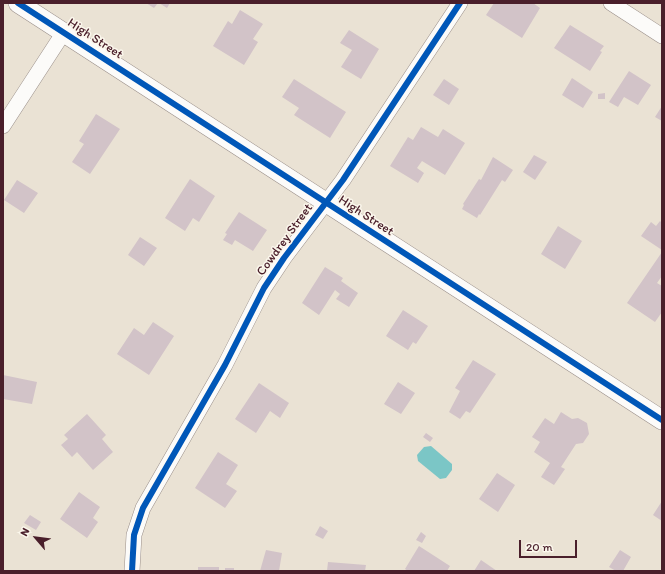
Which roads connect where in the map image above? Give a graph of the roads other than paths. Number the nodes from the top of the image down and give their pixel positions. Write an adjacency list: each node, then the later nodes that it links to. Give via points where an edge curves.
1 (18, 3): 4 (street, High Street)
2 (460, 3): 7 (street, Cowdrey Street)
3 (611, 3): 5 (street)
4 (64, 32): 6 (street); 7 (street, High Street)
5 (662, 36)
6 (3, 126)
7 (326, 203): 8 (street, High Street); 9 (street, Cowdrey Street, via 264,288 225,365 150,495 135,530)
8 (662, 420)
9 (132, 571)

